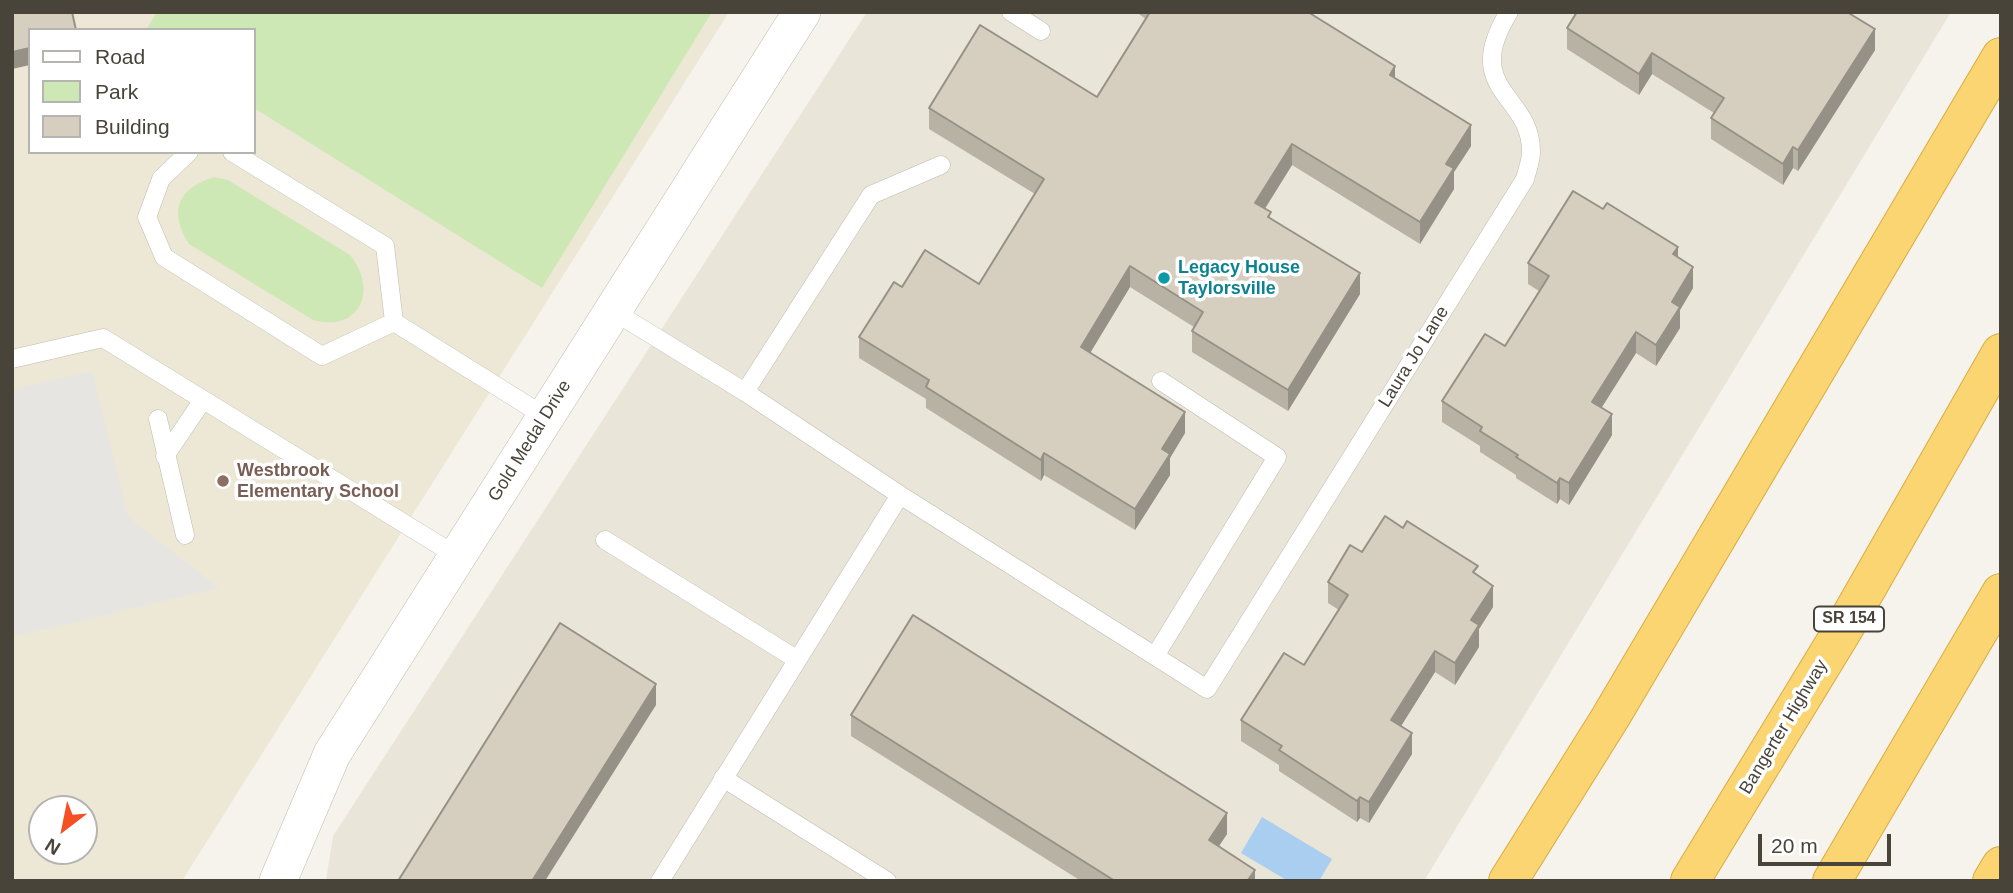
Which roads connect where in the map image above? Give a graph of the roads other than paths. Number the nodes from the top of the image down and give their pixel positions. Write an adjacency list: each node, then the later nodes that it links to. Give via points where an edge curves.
1 (802, 12): 9 (street, Gold Medal Drive)
2 (1011, 12): 4 (lane)
3 (1509, 12): 24 (lane, Laura Jo Lane, via 1496,32 1491,58 1498,86 1527,128 1532,153 1525,179 1207,690)
4 (1041, 31)
5 (2001, 57): 31 (highway, via 1610,718)
6 (187, 154): 10 (lane, via 161,179 147,217 164,257 322,356)
7 (235, 154): 10 (lane, via 385,246)
8 (942, 165): 14 (lane, via 871,195)
9 (613, 311): 14 (lane); 16 (street, Gold Medal Drive)
10 (394, 322): 16 (lane)
11 (2001, 353): 32 (highway, Bangerter Highway / SR 154, via 1844,628)
12 (12, 359): 15 (lane, via 103,338)
13 (1161, 381): 24 (lane, via 1277,457)
14 (745, 393): 19 (lane)
15 (203, 400): 18 (lane); 22 (lane)
16 (546, 416): 22 (street, Gold Medal Drive)
17 (158, 419): 18 (lane)
18 (166, 456): 20 (lane)
19 (900, 495): 24 (lane); 25 (lane)
20 (185, 535)
21 (605, 540): 25 (lane)
22 (457, 556): 28 (street, Gold Medal Drive, via 332,754)
23 (2001, 593): 33 (highway)
24 (1155, 656)
25 (796, 659): 26 (lane)
26 (723, 778): 29 (lane); 30 (lane)
27 (2001, 866): 34 (highway)
28 (278, 881)
29 (660, 881)
30 (887, 881)
31 (1508, 881)
32 (1690, 881)
33 (1832, 881)
34 (1992, 881)

